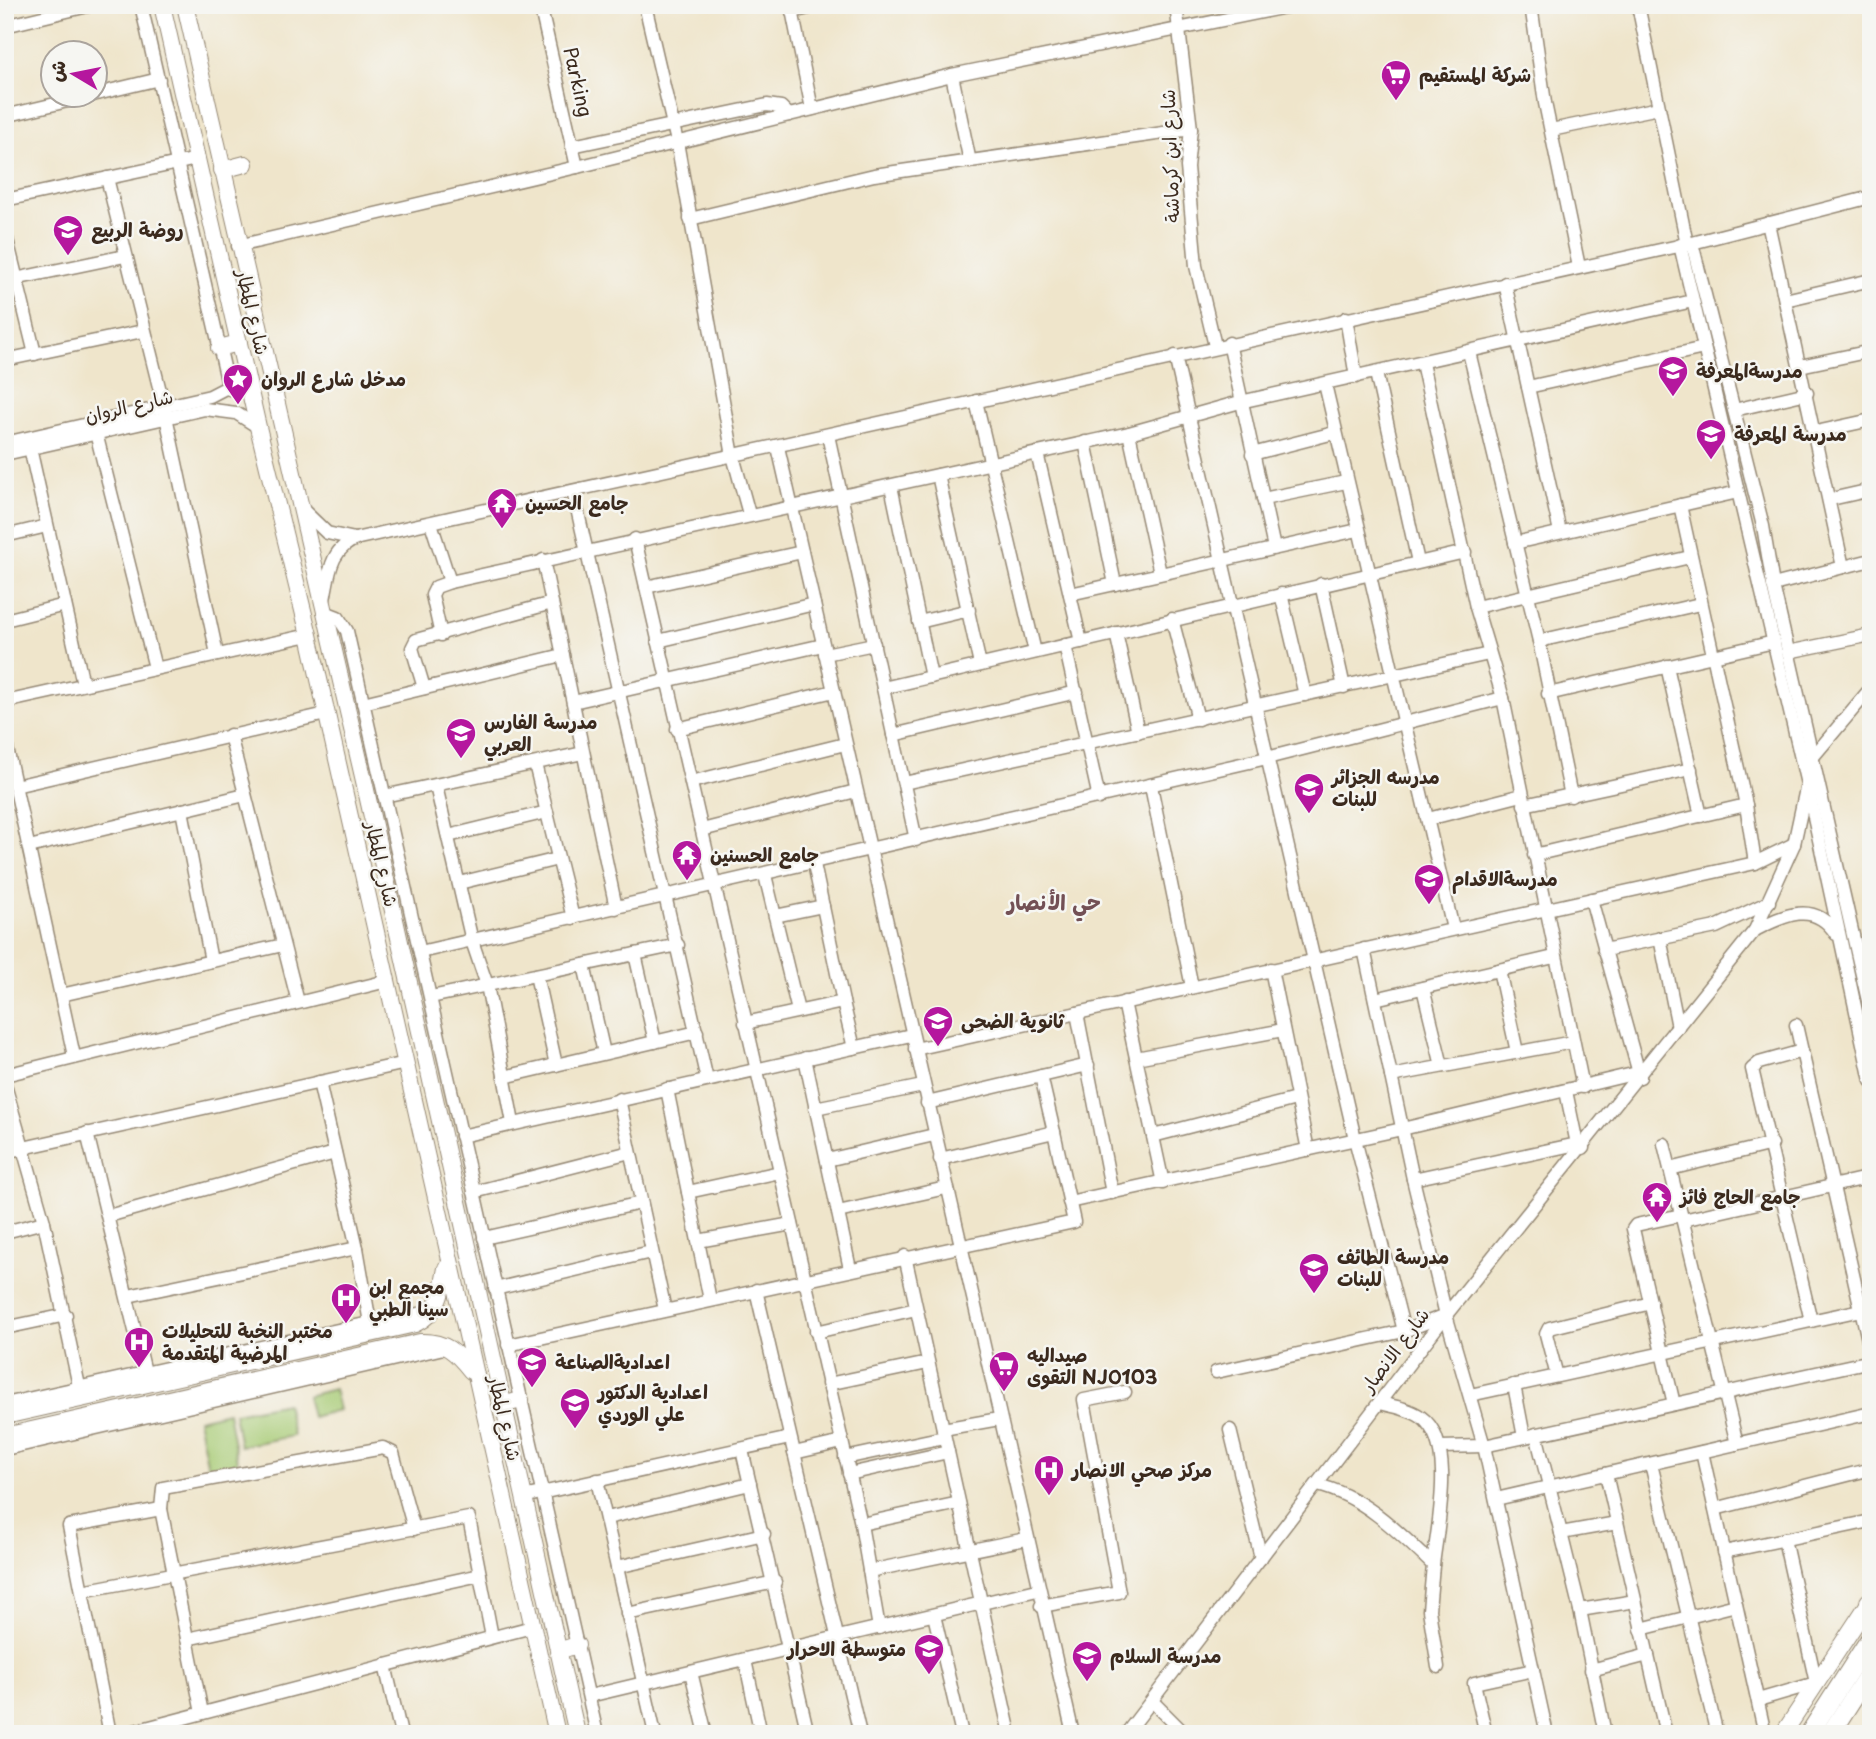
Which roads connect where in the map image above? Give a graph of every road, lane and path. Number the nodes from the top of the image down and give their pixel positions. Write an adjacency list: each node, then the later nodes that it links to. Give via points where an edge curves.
1 (92, 5): 12 (street)
2 (141, 5): 18 (street)
3 (162, 5): 28 (main road, شارع المطار)
4 (185, 5): 33 (main road, شارع المطار)
5 (540, 5): 27 (street, Parking)
6 (645, 5): 23 (street)
7 (822, 5): 13 (street)
8 (1175, 5): 16 (street, شارع ابن كرماشة)
9 (1296, 5): 14 (street)
10 (1531, 5): 25 (street)
11 (1641, 6): 19 (street)
12 (72, 8): 15 (street)
13 (792, 8): 20 (street)
14 (1271, 8): 16 (street)
15 (5, 26)
16 (1181, 29): 17 (street); 24 (street, شارع ابن كرماشة)
17 (952, 75): 20 (street); 29 (street)
18 (159, 79): 22 (street); 30 (street)
19 (1659, 108): 25 (street); 40 (street)
20 (812, 109): 21 (street)
21 (789, 115): 23 (street, via 781,107 767,105); 26 (street)
22 (5, 116)
23 (672, 124): 26 (street); 27 (street)
24 (1191, 129): 29 (street); 54 (street, شارع ابن كرماشة, via 1187,167 1196,265)
25 (1551, 130): 43 (street)
26 (677, 142): 32 (street); 37 (street)
27 (572, 146): 32 (street, Parking)
28 (197, 159): 30 (street); 52 (main road, شارع المطار)
29 (970, 162): 37 (street, via 874,175)
30 (177, 163): 34 (street); 55 (street)
31 (245, 164): 33 (main road)
32 (577, 167): 41 (street)
33 (222, 170): 41 (main road, شارع المطار)
34 (107, 177): 36 (street); 42 (street)
35 (1871, 197): 38 (street)
36 (5, 200)
37 (690, 219): 90 (street)
38 (1768, 223): 40 (street); 47 (street)
39 (5, 230): 44 (street)
40 (1686, 244): 43 (street); 48 (street); 73 (street)
41 (239, 246): 103 (main road, شارع المطار)
42 (125, 256): 44 (street); 50 (street)
43 (1579, 267): 46 (street)
44 (11, 279): 59 (street)
45 (1871, 280): 47 (street)
46 (1505, 283): 49 (street); 51 (street)
47 (1784, 300): 64 (street)
48 (1693, 301): 51 (street); 56 (street)
49 (1346, 318): 53 (street); 66 (street)
50 (143, 331): 59 (street); 74 (street)
51 (1518, 342): 58 (street); 68 (street)
52 (239, 343): 55 (main road); 63 (main road, شارع المطار)
53 (1229, 343): 54 (street); 72 (street)
54 (1215, 346): 60 (street)
55 (219, 348): 69 (street)
56 (1704, 348): 68 (street); 97 (street)
57 (1871, 351): 64 (street)
58 (1469, 352): 62 (street); 114 (street)
59 (35, 354): 61 (street)
60 (1175, 356): 71 (street); 75 (street)
61 (5, 360)
62 (1422, 363): 65 (street); 118 (street)
63 (244, 366): 69 (street); 77 (main road, شارع المطار)
64 (1800, 366): 70 (street)
65 (1376, 373): 66 (street); 123 (street)
66 (1356, 377): 67 (street)
67 (1325, 384): 72 (street); 81 (street)
68 (1528, 387): 110 (street)
69 (229, 388): 74 (street, شارع الروان)
70 (1807, 393): 73 (street); 78 (street)
71 (976, 401): 82 (street); 91 (street)
72 (1240, 402): 75 (street); 89 (street)
73 (1734, 410): 107 (street)
74 (165, 412): 77 (street, شارع الروان, via 216,408 236,413); 79 (street, شارع الروان); 84 (street, شارع الروان); 159 (street)
75 (1189, 415): 80 (street); 120 (street)
76 (1871, 420): 78 (street)
77 (258, 427): 147 (main road, شارع المطار)
78 (1816, 432): 100 (street)
79 (96, 433): 86 (street, شارع الروان); 165 (street)
80 (1129, 433): 83 (street); 125 (street)
81 (1334, 433): 89 (street); 93 (street)
82 (828, 435): 85 (street); 98 (street)
83 (1086, 442): 87 (street); 128 (street)
84 (5, 443)
85 (778, 447): 90 (street); 102 (street)
86 (30, 448): 88 (street, شارع الروان); 106 (street)
87 (1037, 453): 91 (street); 132 (street)
88 (5, 454)
89 (1252, 454): 99 (street)
90 (733, 456): 95 (street); 104 (street)
91 (991, 463): 92 (street); 157 (street)
92 (938, 475): 94 (street); 142 (street)
93 (1346, 482): 99 (street); 108 (street)
94 (891, 486): 98 (street); 145 (street)
95 (573, 491): 105 (street); 116 (street)
96 (1871, 491): 100 (street)
97 (1738, 492): 101 (street); 109 (street)
98 (842, 497): 102 (street); 154 (street)
99 (1263, 499): 115 (street)
100 (1831, 499): 124 (street)
101 (1680, 505): 110 (street); 119 (street)
102 (792, 506): 104 (street); 117 (street)
103 (300, 507): 112 (street, via 327,533); 141 (main road, شارع المطار)
104 (749, 514): 113 (street)
105 (431, 523): 112 (street); 127 (street)
106 (47, 526): 111 (street); 138 (street)
107 (1763, 526): 109 (street); 130 (street)
108 (1358, 530): 115 (street); 126 (street)
109 (1748, 531): 153 (street)
110 (1560, 532): 114 (street)
111 (5, 536)
112 (359, 538): 141 (street, via 333,558)
113 (635, 539): 116 (street); 131 (street)
114 (1515, 543): 134 (street)
115 (1274, 548): 120 (street)
116 (587, 550): 121 (street); 174 (street)
117 (802, 552): 131 (street); 136 (street)
118 (1465, 552): 123 (street); 140 (street)
119 (1690, 557): 134 (street); 137 (street)
120 (1222, 559): 125 (street); 139 (street)
121 (543, 560): 127 (street); 135 (street)
122 (1871, 560): 124 (street)
123 (1418, 562): 126 (street)
124 (1843, 567): 130 (street)
125 (1160, 573): 128 (street)
126 (1370, 573): 129 (street); 166 (street)
127 (450, 582): 148 (street, via 436,587 432,595)
128 (1115, 584): 132 (street)
129 (1321, 584): 133 (street); 170 (street)
130 (1773, 584): 158 (street)
131 (646, 587): 150 (street)
132 (1070, 594): 152 (street)
133 (1281, 594): 139 (street); 178 (street)
134 (1527, 595): 140 (street); 151 (street)
135 (552, 603): 148 (street); 161 (street)
136 (814, 604): 150 (street); 156 (street)
137 (1700, 604): 151 (street); 162 (street)
138 (65, 605): 144 (street); 169 (street)
139 (1232, 605): 143 (street); 183 (street)
140 (1476, 607): 160 (street)
141 (324, 608): 182 (street, via 346,627); 194 (main road, شارع المطار)
142 (969, 610): 145 (street); 163 (street)
143 (1172, 619): 146 (street); 185 (street)
144 (5, 620)
145 (919, 622): 167 (street)
146 (1115, 633): 152 (street); 188 (street)
147 (309, 635): 159 (street); 184 (main road, شارع المطار)
148 (441, 635): 171 (street, via 412,643)
149 (1871, 635): 158 (street)
150 (658, 641): 168 (street)
151 (1539, 641): 177 (street)
152 (1081, 642): 155 (street)
153 (1774, 642): 162 (street); 204 (street)
154 (874, 643): 156 (street); 172 (street)
155 (1065, 645): 157 (street); 176 (street)
156 (824, 649): 168 (street); 175 (street)
157 (1035, 652): 163 (street)
158 (1788, 652): 198 (street)
159 (217, 654): 165 (street)
160 (1489, 654): 166 (street); 179 (street)
161 (563, 655): 171 (street); 181 (street)
162 (1714, 655): 164 (street); 215 (street)
163 (980, 665): 167 (street)
164 (1667, 666): 177 (street); 200 (street)
165 (155, 668): 169 (street)
166 (1394, 675): 170 (street); 186 (street)
167 (931, 677): 172 (street)
168 (666, 679): 174 (street); 187 (street)
169 (83, 684): 180 (street)
170 (1343, 687): 178 (street)
171 (424, 688): 182 (street)
172 (883, 688): 189 (street)
173 (1871, 688): 198 (street)
174 (620, 691): 181 (street); 233 (street)
175 (834, 691): 187 (street); 193 (street)
176 (1077, 692): 189 (street); 192 (street)
177 (1548, 694): 212 (street)
178 (1305, 695): 183 (street)
179 (1503, 698): 186 (street); 214 (street)
180 (5, 702)
181 (573, 702): 196 (street)
182 (363, 703): 211 (street)
183 (1255, 706): 185 (street); 197 (street)
184 (326, 714): 190 (street); 195 (main road, شارع المطار)
185 (1198, 719): 188 (street)
186 (1406, 723): 197 (street); 219 (street)
187 (677, 729): 202 (street)
188 (1138, 732): 192 (street)
189 (893, 734): 203 (street)
190 (230, 735): 205 (street); 210 (street)
191 (5, 739): 205 (street)
192 (1088, 743): 203 (street); 213 (street)
193 (845, 744): 202 (street); 209 (street)
194 (355, 745): 195 (main road, via 346,752); 201 (main road, شارع المطار)
195 (334, 751): 208 (main road, شارع المطار)
196 (583, 753): 199 (street); 237 (street)
197 (1267, 758): 207 (street); 253 (street)
198 (1812, 758): 263 (street)
199 (535, 764): 206 (street); 217 (street)
200 (1691, 769): 212 (street); 218 (street)
201 (363, 781): 208 (main road, via 352,780); 398 (main road, شارع المطار)
202 (691, 782): 220 (street)
203 (904, 783): 222 (street)
204 (1807, 784): 223 (street, شارع الانصار); 245 (street)
205 (15, 786): 224 (street)
206 (436, 786): 211 (street); 221 (street)
207 (1151, 786): 213 (street); 261 (street)
208 (343, 788): 259 (main road, شارع المطار)
209 (856, 791): 220 (street); 225 (street)
210 (245, 795): 216 (street); 246 (street)
211 (384, 796): 250 (street)
212 (1572, 796): 214 (street)
213 (1099, 798): 222 (street)
214 (1523, 800): 219 (street); 226 (street)
215 (1746, 805): 218 (street); 228 (street)
216 (182, 810): 224 (street); 254 (street)
217 (547, 813): 221 (street); 227 (street)
218 (1701, 816): 226 (street)
219 (1428, 818): 241 (street)
220 (702, 830): 232 (street)
221 (448, 836): 231 (street)
222 (916, 840): 225 (street)
223 (1794, 844): 228 (street); 235 (street, شارع الانصار)
224 (29, 847): 264 (street)
225 (870, 851): 229 (street); 278 (street)
226 (1534, 855): 238 (street)
227 (558, 859): 231 (street); 240 (street)
228 (1755, 863): 234 (street)
229 (814, 864): 230 (street); 236 (street)
230 (765, 875): 232 (street); 239 (street)
231 (459, 883): 244 (street)
232 (713, 886): 233 (street); 273 (street)
233 (668, 897): 237 (street); 247 (street)
234 (1591, 899): 238 (street); 249 (street)
235 (1769, 902): 242 (street, شارع الانصار); 243 (street, via 1716,927)
236 (823, 906): 239 (street); 268 (street)
237 (616, 908): 240 (street)
238 (1545, 909): 241 (street); 252 (street)
239 (775, 916): 270 (street)
240 (573, 918): 244 (street)
241 (1453, 929): 248 (street)
242 (1755, 930): 245 (street, via 1803,912 1824,918); 275 (street, شارع الانصار)
243 (1660, 938): 249 (street); 275 (street)
244 (472, 941): 250 (street); 260 (street)
245 (1840, 941): 300 (street)
246 (284, 945): 254 (street); 267 (street)
247 (678, 945): 251 (street); 277 (street)
248 (1364, 949): 253 (street); 266 (street)
249 (1604, 950): 295 (street)
250 (420, 952): 265 (street)
251 (635, 954): 255 (street); 279 (street)
252 (1554, 957): 257 (street); 280 (street)
253 (1313, 960): 256 (street); 318 (street)
254 (211, 961): 264 (street)
255 (584, 965): 258 (street); 285 (street)
256 (1271, 969): 261 (street); 276 (street)
257 (1499, 970): 262 (street); 284 (street)
258 (537, 975): 260 (street); 290 (street)
259 (387, 981): 267 (street); 289 (main road, شارع المطار)
260 (487, 985): 265 (street); 298 (street)
261 (1192, 987): 269 (street)
262 (1423, 988): 266 (street); 292 (street)
263 (1868, 990): 272 (street)
264 (61, 995): 286 (street)
265 (431, 997): 316 (street)
266 (1374, 999): 297 (street)
267 (298, 1002): 286 (street)
268 (843, 1002): 270 (street); 281 (street)
269 (1124, 1002): 271 (street); 288 (street)
270 (797, 1012): 273 (street)
271 (1077, 1013): 282 (street); 291 (street)
272 (1871, 1014)
273 (745, 1023): 293 (street)
274 (1796, 1025): 283 (street)
275 (1678, 1027): 295 (street, شارع الانصار)
276 (1283, 1030): 288 (street); 307 (street)
277 (697, 1032): 279 (street); 299 (street)
278 (911, 1035): 281 (street); 282 (street)
279 (655, 1042): 285 (street)
280 (1573, 1042): 284 (street); 304 (street)
281 (854, 1048): 287 (street)
282 (915, 1049): 303 (street)
283 (1802, 1051): 320 (street, via 1752,1069); 334 (street)
284 (1517, 1052): 292 (street)
285 (604, 1054): 290 (street)
286 (74, 1056): 294 (street)
287 (805, 1058): 293 (street); 310 (street)
288 (1136, 1058): 317 (street)
289 (406, 1063): 301 (street); 354 (main road, شارع المطار)
290 (556, 1065): 298 (street)
291 (1088, 1065): 296 (street); 338 (street)
292 (1442, 1066): 297 (street)
293 (755, 1069): 299 (street); 330 (street)
294 (5, 1075)
295 (1638, 1075): 304 (street); 321 (street, شارع الانصار)
296 (1041, 1076): 309 (street); 313 (street)
297 (1391, 1076): 312 (street)
298 (504, 1077): 311 (street)
299 (707, 1080): 305 (street)
300 (1871, 1081)
301 (319, 1082): 314 (street); 326 (street)
302 (5, 1085): 322 (street)
303 (923, 1086): 309 (street); 310 (street)
304 (1583, 1087): 306 (street)
305 (667, 1089): 308 (street); 337 (street)
306 (1566, 1091): 312 (street); 321 (street)
307 (1296, 1099): 317 (street); 323 (street)
308 (619, 1100): 311 (street); 325 (street)
309 (927, 1103): 315 (street)
310 (815, 1108): 328 (street)
311 (513, 1123): 316 (street)
312 (1402, 1129): 318 (street); 332 (street)
313 (1054, 1132): 327 (street); 340 (street)
314 (87, 1133): 322 (street); 343 (street)
315 (934, 1135): 327 (street); 328 (street)
316 (461, 1136): 336 (street)
317 (1153, 1136): 333 (street)
318 (1355, 1139): 323 (street); 370 (street)
319 (1664, 1144): 329 (street)
320 (1772, 1144): 329 (street); 339 (street)
321 (1580, 1146): 332 (street); 366 (street, شارع الانصار)
322 (21, 1149): 324 (street); 345 (street)
323 (1308, 1150): 333 (street)
324 (5, 1152)
325 (630, 1152): 336 (street); 341 (street)
326 (335, 1153): 343 (street); 351 (street)
327 (940, 1159): 335 (street)
328 (827, 1160): 342 (street)
329 (1670, 1169): 344 (street)
330 (780, 1172): 337 (street); 346 (street)
331 (1871, 1177): 334 (street)
332 (1413, 1179): 366 (street)
333 (1163, 1183): 338 (street)
334 (1833, 1186): 339 (street); 364 (street)
335 (946, 1188): 342 (street); 350 (street)
336 (474, 1192): 348 (street)
337 (688, 1192): 349 (street)
338 (1112, 1193): 340 (street)
339 (1785, 1198): 344 (street); 367 (street)
340 (1069, 1202): 350 (street, via 1074,1222)
341 (641, 1203): 348 (street); 352 (street)
342 (838, 1212): 355 (street)
343 (108, 1216): 359 (street)
344 (1682, 1218): 361 (street, via 1634,1228); 373 (street)
345 (44, 1223): 347 (street); 365 (street)
346 (792, 1224): 349 (street); 356 (street)
347 (5, 1232)
348 (484, 1238): 357 (street)
349 (698, 1241): 360 (street)
350 (959, 1244): 353 (street); 402 (street)
351 (357, 1248): 359 (street); 369 (street)
352 (651, 1252): 357 (street); 363 (street)
353 (905, 1256): 355 (street); 362 (street)
354 (448, 1259): 369 (main road, via 433,1312 415,1324); 386 (main road, شارع المطار)
355 (850, 1269): 356 (street)
356 (804, 1279): 358 (street); 371 (street)
357 (495, 1289): 374 (street)
358 (756, 1290): 360 (street); 407 (street)
359 (128, 1296): 384 (street)
360 (710, 1300): 363 (street)
361 (1651, 1303): 378 (street); 387 (street, via 1549,1328 1546,1334)
362 (916, 1309): 371 (street); 381 (street)
363 (664, 1310): 374 (street)
364 (1861, 1310): 367 (street); 377 (street)
365 (66, 1315): 368 (street); 390 (street)
366 (1446, 1315): 370 (street); 393 (street); 395 (street, شارع الانصار)
367 (1811, 1321): 373 (street)
368 (5, 1328)
369 (368, 1329): 372 (main road); 376 (main road, via 365,1345); 382 (street)
370 (1404, 1331): 385 (street)
371 (816, 1332): 388 (street)
372 (342, 1341): 379 (main road, via 350,1349); 382 (main road)
373 (1712, 1342): 378 (street); 392 (street)
374 (508, 1345): 394 (street)
375 (448, 1347): 376 (main road, via 432,1341); 383 (street); 386 (main road)
376 (371, 1353): 379 (main road)
377 (1871, 1353)
378 (1663, 1354): 387 (street); 397 (street)
379 (349, 1358): 383 (main road)
380 (1871, 1361): 392 (street)
381 (928, 1363): 388 (street); 404 (street)
382 (193, 1368): 384 (street); 401 (main road)
383 (321, 1371): 400 (main road)
384 (145, 1372): 390 (street)
385 (1216, 1372)
386 (473, 1374): 445 (main road, شارع المطار)
387 (1556, 1376): 389 (street)
388 (828, 1384): 408 (street)
389 (1514, 1385): 393 (street); 406 (street)
390 (79, 1387): 396 (street)
391 (1125, 1392): 460 (street, via 1084,1401 1119,1592)
392 (1725, 1393): 397 (street); 409 (street)
393 (1470, 1395): 410 (street)
394 (521, 1400): 398 (main road); 426 (street)
395 (1380, 1403): 411 (street, via 1423,1418); 424 (street, شارع الانصار)
396 (5, 1404)
397 (1674, 1404): 406 (street)
398 (502, 1405): 427 (main road, شارع المطار)
399 (1871, 1413): 409 (street)
400 (125, 1415): 405 (main road); 412 (street)
401 (5, 1416)
402 (999, 1419): 404 (street); 439 (street)
403 (1230, 1430): 444 (street)
404 (944, 1433): 414 (street); 417 (street)
405 (5, 1436)
406 (1530, 1436): 410 (street); 425 (street)
407 (790, 1438): 413 (street); 416 (street)
408 (842, 1442): 416 (street); 417 (street)
409 (1737, 1444): 415 (street)
410 (1484, 1446): 411 (street); 428 (street)
411 (1441, 1447): 446 (street, via 1442,1487)
412 (5, 1449)
413 (742, 1450): 422 (street); 423 (street)
414 (948, 1452): 420 (street); 429 (street)
415 (1702, 1452): 418 (street); 431 (street)
416 (794, 1453): 470 (street)
417 (845, 1458): 420 (street)
418 (1651, 1464): 421 (street); 464 (street)
419 (1871, 1469): 431 (street)
420 (849, 1474): 435 (street)
421 (1606, 1474): 425 (street); 434 (street)
422 (597, 1480): 426 (street); 432 (street)
423 (750, 1484): 432 (street); 438 (street)
424 (1317, 1485): 444 (street, شارع الانصار); 446 (street, via 1339,1490 1365,1507)
425 (1550, 1487): 428 (street); 437 (street)
426 (542, 1493): 427 (street); 472 (street)
427 (523, 1497): 443 (main road, شارع المطار)
428 (1496, 1499): 479 (street)
429 (959, 1503): 435 (street); 441 (street)
430 (161, 1509): 436 (street, via 163,1488 383,1448 393,1452); 449 (street); 453 (street, via 68,1526)
431 (1714, 1509): 442 (street)
432 (607, 1518): 447 (street)
433 (1871, 1521): 440 (street)
434 (1618, 1523): 437 (street); 455 (street)
435 (861, 1524): 448 (street)
436 (414, 1529): 449 (street); 450 (street, via 469,1518)
437 (1561, 1533): 461 (street)
438 (764, 1534): 447 (street); 451 (street)
439 (1026, 1539): 441 (street); 452 (street)
440 (1784, 1539): 442 (street); 483 (street)
441 (969, 1550): 448 (street); 458 (street)
442 (1724, 1552): 459 (street)
443 (537, 1556): 445 (main road, via 529,1563); 454 (main road, شارع المطار)
444 (1261, 1558): 487 (street, شارع الانصار)
445 (517, 1561): 457 (main road, شارع المطار)
446 (1433, 1565): 478 (street, via 1429,1610)
447 (617, 1567): 462 (street)
448 (869, 1571): 466 (street)
449 (174, 1575): 453 (street); 471 (street)
450 (480, 1575): 468 (street); 471 (street)
451 (775, 1581): 462 (street); 473 (street)
452 (1037, 1590): 458 (street); 460 (street)
453 (82, 1591): 490 (street)
454 (546, 1598): 457 (main road, via 533,1596); 474 (main road, شارع المطار)
455 (1635, 1601): 461 (street); 467 (street)
456 (1870, 1602): 483 (main road)
457 (526, 1603): 465 (main road, شارع المطار)
458 (981, 1603): 463 (street); 501 (street)
459 (1736, 1605): 464 (street); 486 (street)
460 (1041, 1606): 502 (street)
461 (1580, 1611): 480 (street)
462 (627, 1614): 484 (street)
463 (934, 1615): 466 (street); 500 (street)
464 (1688, 1617): 467 (street); 509 (street)
465 (532, 1627): 468 (street); 493 (main road, شارع المطار)
466 (879, 1628): 470 (street)
467 (1642, 1629): 475 (street)
468 (492, 1637): 477 (street)
469 (1871, 1637): 512 (highway)
470 (836, 1638): 473 (street); 499 (street)
471 (187, 1639): 488 (street)
472 (577, 1645): 474 (main road); 485 (street)
473 (788, 1649): 476 (street); 498 (street)
474 (558, 1651): 494 (main road, شارع المطار)
475 (1648, 1655): 480 (street); 508 (street)
476 (745, 1660): 482 (street); 497 (street)
477 (385, 1665): 488 (street); 492 (street)
478 (1438, 1667)
479 (1533, 1670): 505 (street, via 1474,1684); 506 (street)
480 (1591, 1670): 507 (street)
481 (1871, 1670): 513 (highway)
482 (691, 1672): 484 (street); 496 (street)
483 (1816, 1683): 486 (street); 511 (main road)
484 (642, 1684): 485 (street); 489 (street)
485 (589, 1696): 495 (street)
486 (1758, 1700): 510 (street)
487 (1152, 1701): 503 (street, شارع الانصار); 504 (street)
488 (202, 1713): 491 (street)
489 (651, 1733)
490 (110, 1734)
491 (123, 1734)
492 (401, 1734)
493 (557, 1734)
494 (577, 1734)
495 (597, 1734)
496 (706, 1734)
497 (761, 1734)
498 (808, 1734)
499 (860, 1734)
500 (962, 1734)
501 (1010, 1734)
502 (1073, 1734)
503 (1126, 1734)
504 (1185, 1734)
505 (1486, 1734)
506 (1547, 1734)
507 (1605, 1734)
508 (1666, 1734)
509 (1717, 1734)
510 (1765, 1734)
511 (1783, 1734)
512 (1809, 1734)
513 (1830, 1734)

